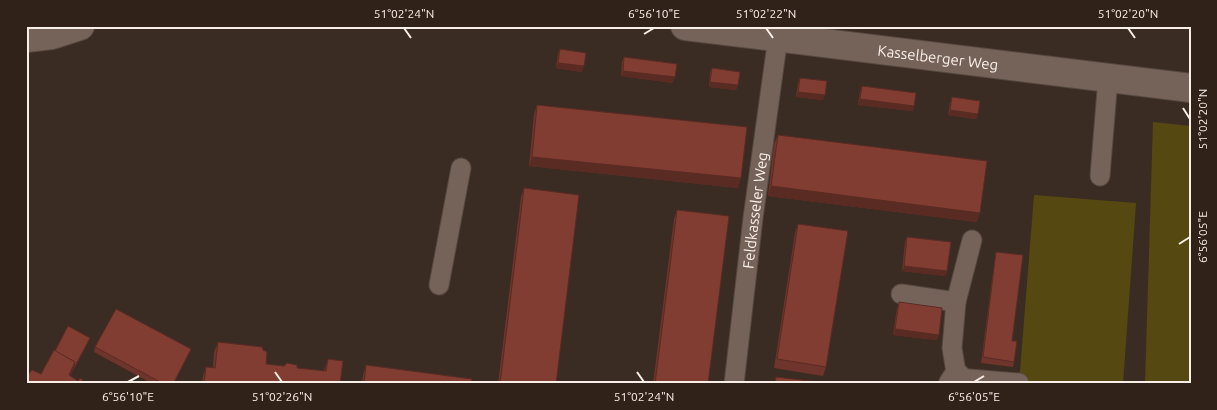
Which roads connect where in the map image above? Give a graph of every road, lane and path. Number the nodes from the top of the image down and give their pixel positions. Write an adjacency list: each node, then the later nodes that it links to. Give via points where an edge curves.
1 (80, 26): 4 (street, via 52,35)
2 (686, 26): 3 (street, Kasselberger Weg)
3 (778, 37): 5 (street, Kasselberger Weg); 15 (lane, Feldkasseler Weg)
4 (26, 38)
5 (1108, 78): 6 (street, Kasselberger Weg); 8 (lane)
6 (1191, 88)
7 (461, 168): 10 (lane)
8 (1100, 176)
9 (972, 240): 12 (lane)
10 (439, 285)
11 (901, 294): 12 (lane)
12 (956, 302): 13 (lane, via 952,348)
13 (955, 381): 14 (lane)
14 (1019, 383)
15 (734, 384)

